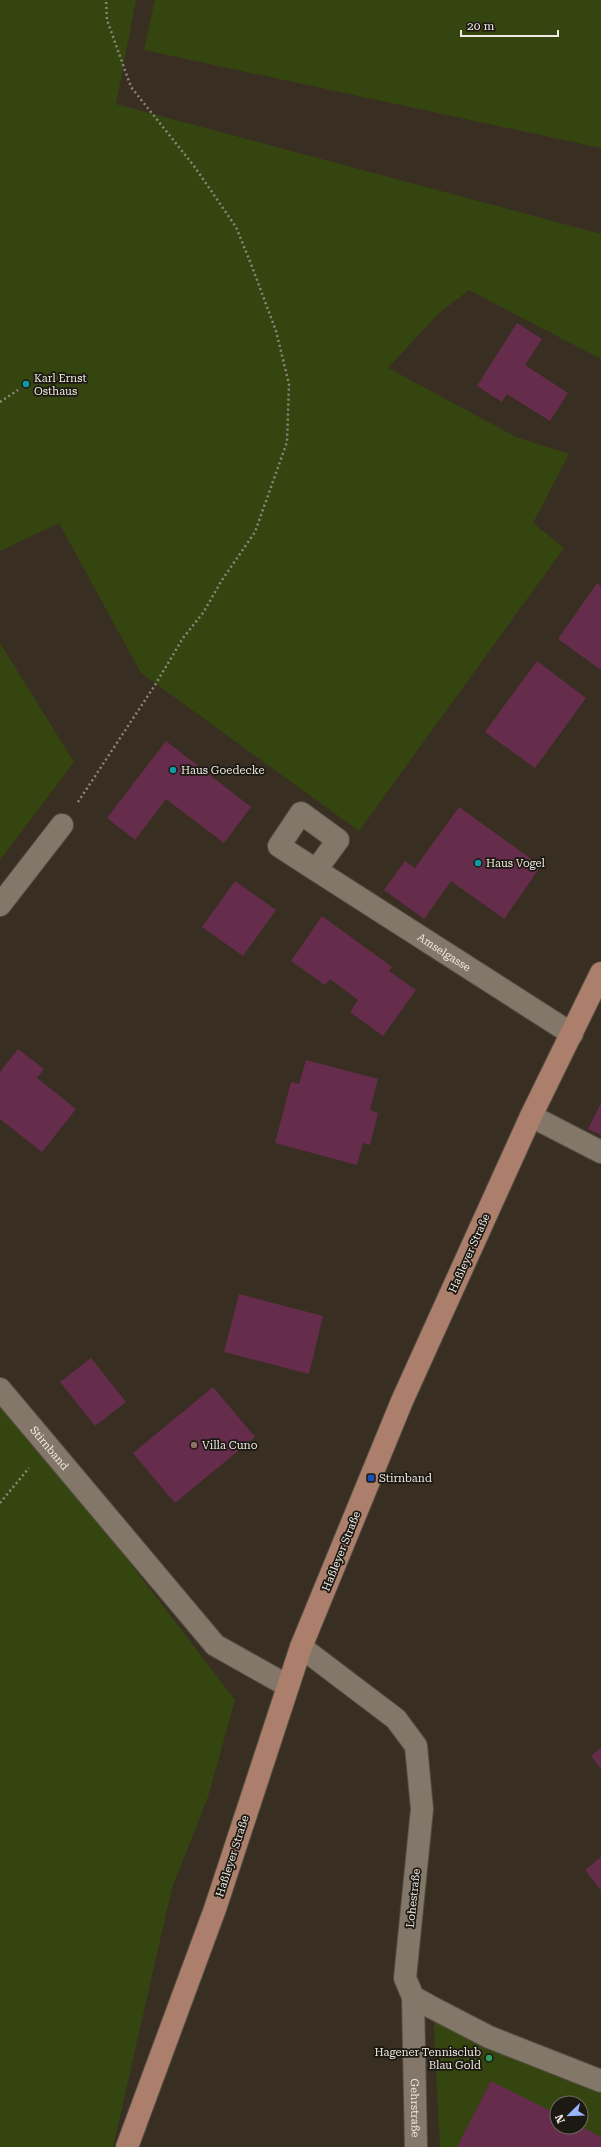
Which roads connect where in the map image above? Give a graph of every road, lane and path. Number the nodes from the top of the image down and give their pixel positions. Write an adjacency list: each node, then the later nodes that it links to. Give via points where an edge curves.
1 (106, 0): 4 (path, via 107,20 131,87 190,160 236,227 276,331 289,384 288,442 255,532 203,613 182,638 155,685)
2 (18, 390): 3 (path)
3 (0, 402)
4 (62, 825): 6 (street)
5 (316, 870): 8 (street, Amselgasse)
6 (0, 905)
7 (601, 973): 8 (main road, Haßleyer Straße)
8 (572, 1034): 9 (main road, Haßleyer Straße)
9 (531, 1116): 10 (street); 14 (main road, Haßleyer Straße, via 402,1402)
10 (601, 1152)
11 (0, 1390): 12 (street, Stirnband)
12 (48, 1446): 13 (path); 15 (street, Stirnband, via 215,1645)
13 (0, 1503)
14 (301, 1646): 15 (main road, Haßleyer Straße); 16 (street, Lohestraße, via 396,1719 416,1746 422,1809 405,1978)
15 (288, 1686): 18 (main road, Haßleyer Straße, via 215,1909)
16 (413, 1996): 17 (street, via 489,2037); 19 (street, Gehrstraße)
17 (601, 2081)
18 (127, 2147)
19 (416, 2147)

